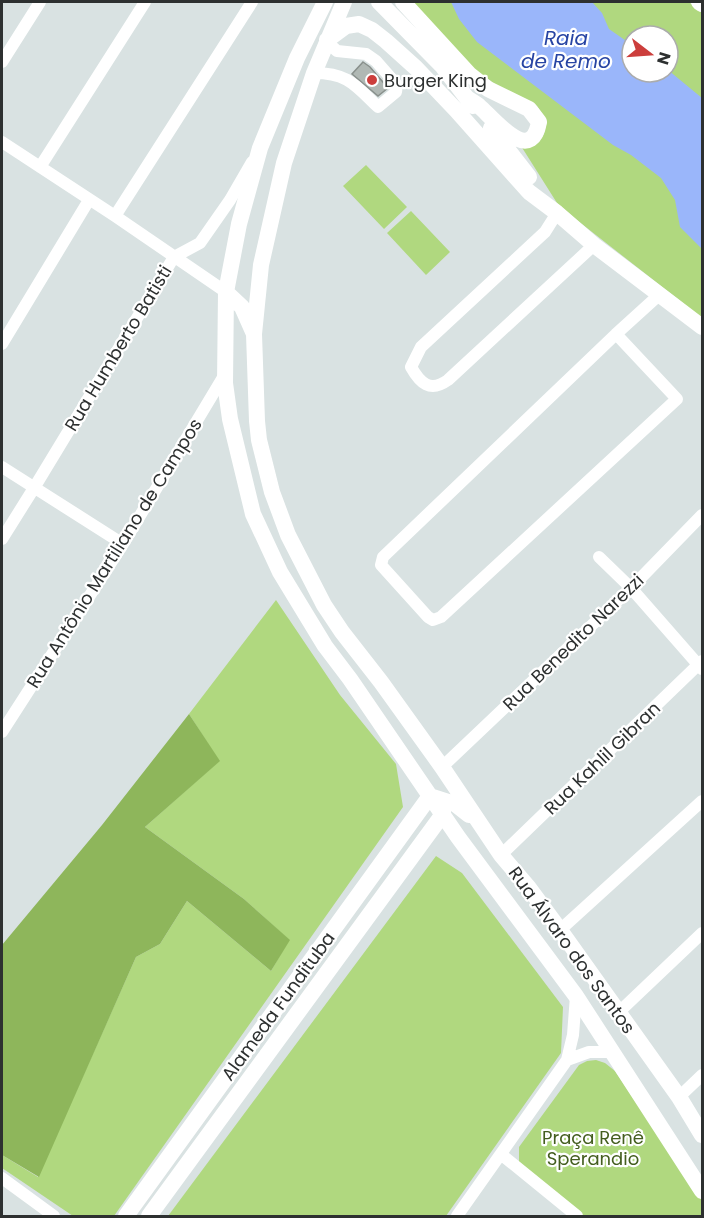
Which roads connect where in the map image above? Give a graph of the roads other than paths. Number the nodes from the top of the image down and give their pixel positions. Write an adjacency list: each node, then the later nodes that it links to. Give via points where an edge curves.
1 (40, 2): 8 (street)
2 (144, 2): 13 (street)
3 (252, 2): 16 (street)
4 (344, 2): 7 (main road, Rua Álvaro dos Santos)
5 (323, 3): 12 (main road, Rua Humberto Batisti)
6 (391, 5): 10 (main road); 10 (main road, via 488,89 529,109 539,122 538,130 528,140 512,137)
7 (326, 41): 9 (main road, Rua Álvaro dos Santos); 9 (street, via 337,51 366,54 376,61 397,85 396,92 378,106 344,77); 15 (main road, via 353,24 372,30 416,68 528,192)
8 (2, 62)
9 (314, 73): 23 (main road, Rua Álvaro dos Santos, via 274,203 261,265)
10 (467, 98): 15 (main road)
11 (2, 141): 13 (street)
12 (260, 148): 18 (street, Rua Humberto Batisti, via 200,243); 19 (main road)
13 (40, 167): 14 (street)
14 (89, 200): 16 (street); 24 (street)
15 (557, 213): 17 (main road); 17 (street, via 545,232 421,347 411,367 417,378 428,386 440,386 448,380)
16 (115, 216): 18 (street)
17 (594, 245): 20 (main road)
18 (174, 257): 19 (street); 27 (street, Rua Humberto Batisti)
19 (226, 292): 23 (main road, via 242,308); 25 (main road)
20 (659, 295): 21 (main road); 22 (street)
21 (702, 327)
22 (616, 333): 22 (street, via 383,557 381,565 428,617 441,617 678,399)
23 (255, 334): 33 (main road, Rua Álvaro dos Santos, via 256,421 272,492 288,535)
24 (2, 344)
25 (225, 373): 30 (street, Rua Antônio Martiliano de Campos); 34 (main road, via 230,419 253,514 280,572)
26 (2, 467): 27 (street)
27 (34, 488): 29 (street, Rua Humberto Batisti); 30 (street)
28 (702, 514): 32 (street, Rua Benedito Narezzi)
29 (2, 539)
30 (123, 544): 36 (street, Rua Antônio Martiliano de Campos)
31 (599, 557): 32 (street)
32 (631, 588): 35 (street); 37 (street, Rua Benedito Narezzi)
33 (342, 632): 34 (main road); 37 (main road, Rua Álvaro dos Santos)
34 (325, 646): 38 (main road)
35 (701, 665): 45 (street, Rua Kahlil Gibran)
36 (2, 732)
37 (438, 761): 40 (main road); 41 (main road, Rua Álvaro dos Santos)
38 (417, 776): 40 (main road); 43 (main road, via 414,808)
39 (702, 801): 46 (street)
40 (439, 803): 41 (main road, via 455,804); 42 (main road); 43 (main road, Alameda Fundituba); 44 (main road, Alameda Fundituba)
41 (481, 825): 45 (main road, Rua Álvaro dos Santos)
42 (458, 837): 44 (main road, via 434,839); 48 (main road)
43 (395, 845): 59 (main road, Alameda Fundituba)
44 (417, 848): 60 (main road, Alameda Fundituba)
45 (501, 855): 46 (main road, Rua Álvaro dos Santos)
46 (560, 930): 49 (main road, Rua Álvaro dos Santos)
47 (702, 933): 49 (street)
48 (576, 996): 50 (main road); 51 (street)
49 (619, 1012): 53 (main road, Rua Álvaro dos Santos)
50 (614, 1052): 51 (street, via 589,1052); 57 (main road)
51 (567, 1060): 55 (street)
52 (702, 1075): 53 (street)
53 (679, 1097): 54 (main road, Rua Álvaro dos Santos)
54 (702, 1135)
55 (502, 1155): 61 (street); 62 (street)
56 (2, 1178): 58 (street)
57 (702, 1191)
58 (54, 1216)
59 (126, 1216)
60 (149, 1216)
61 (457, 1216)
62 (577, 1216)

